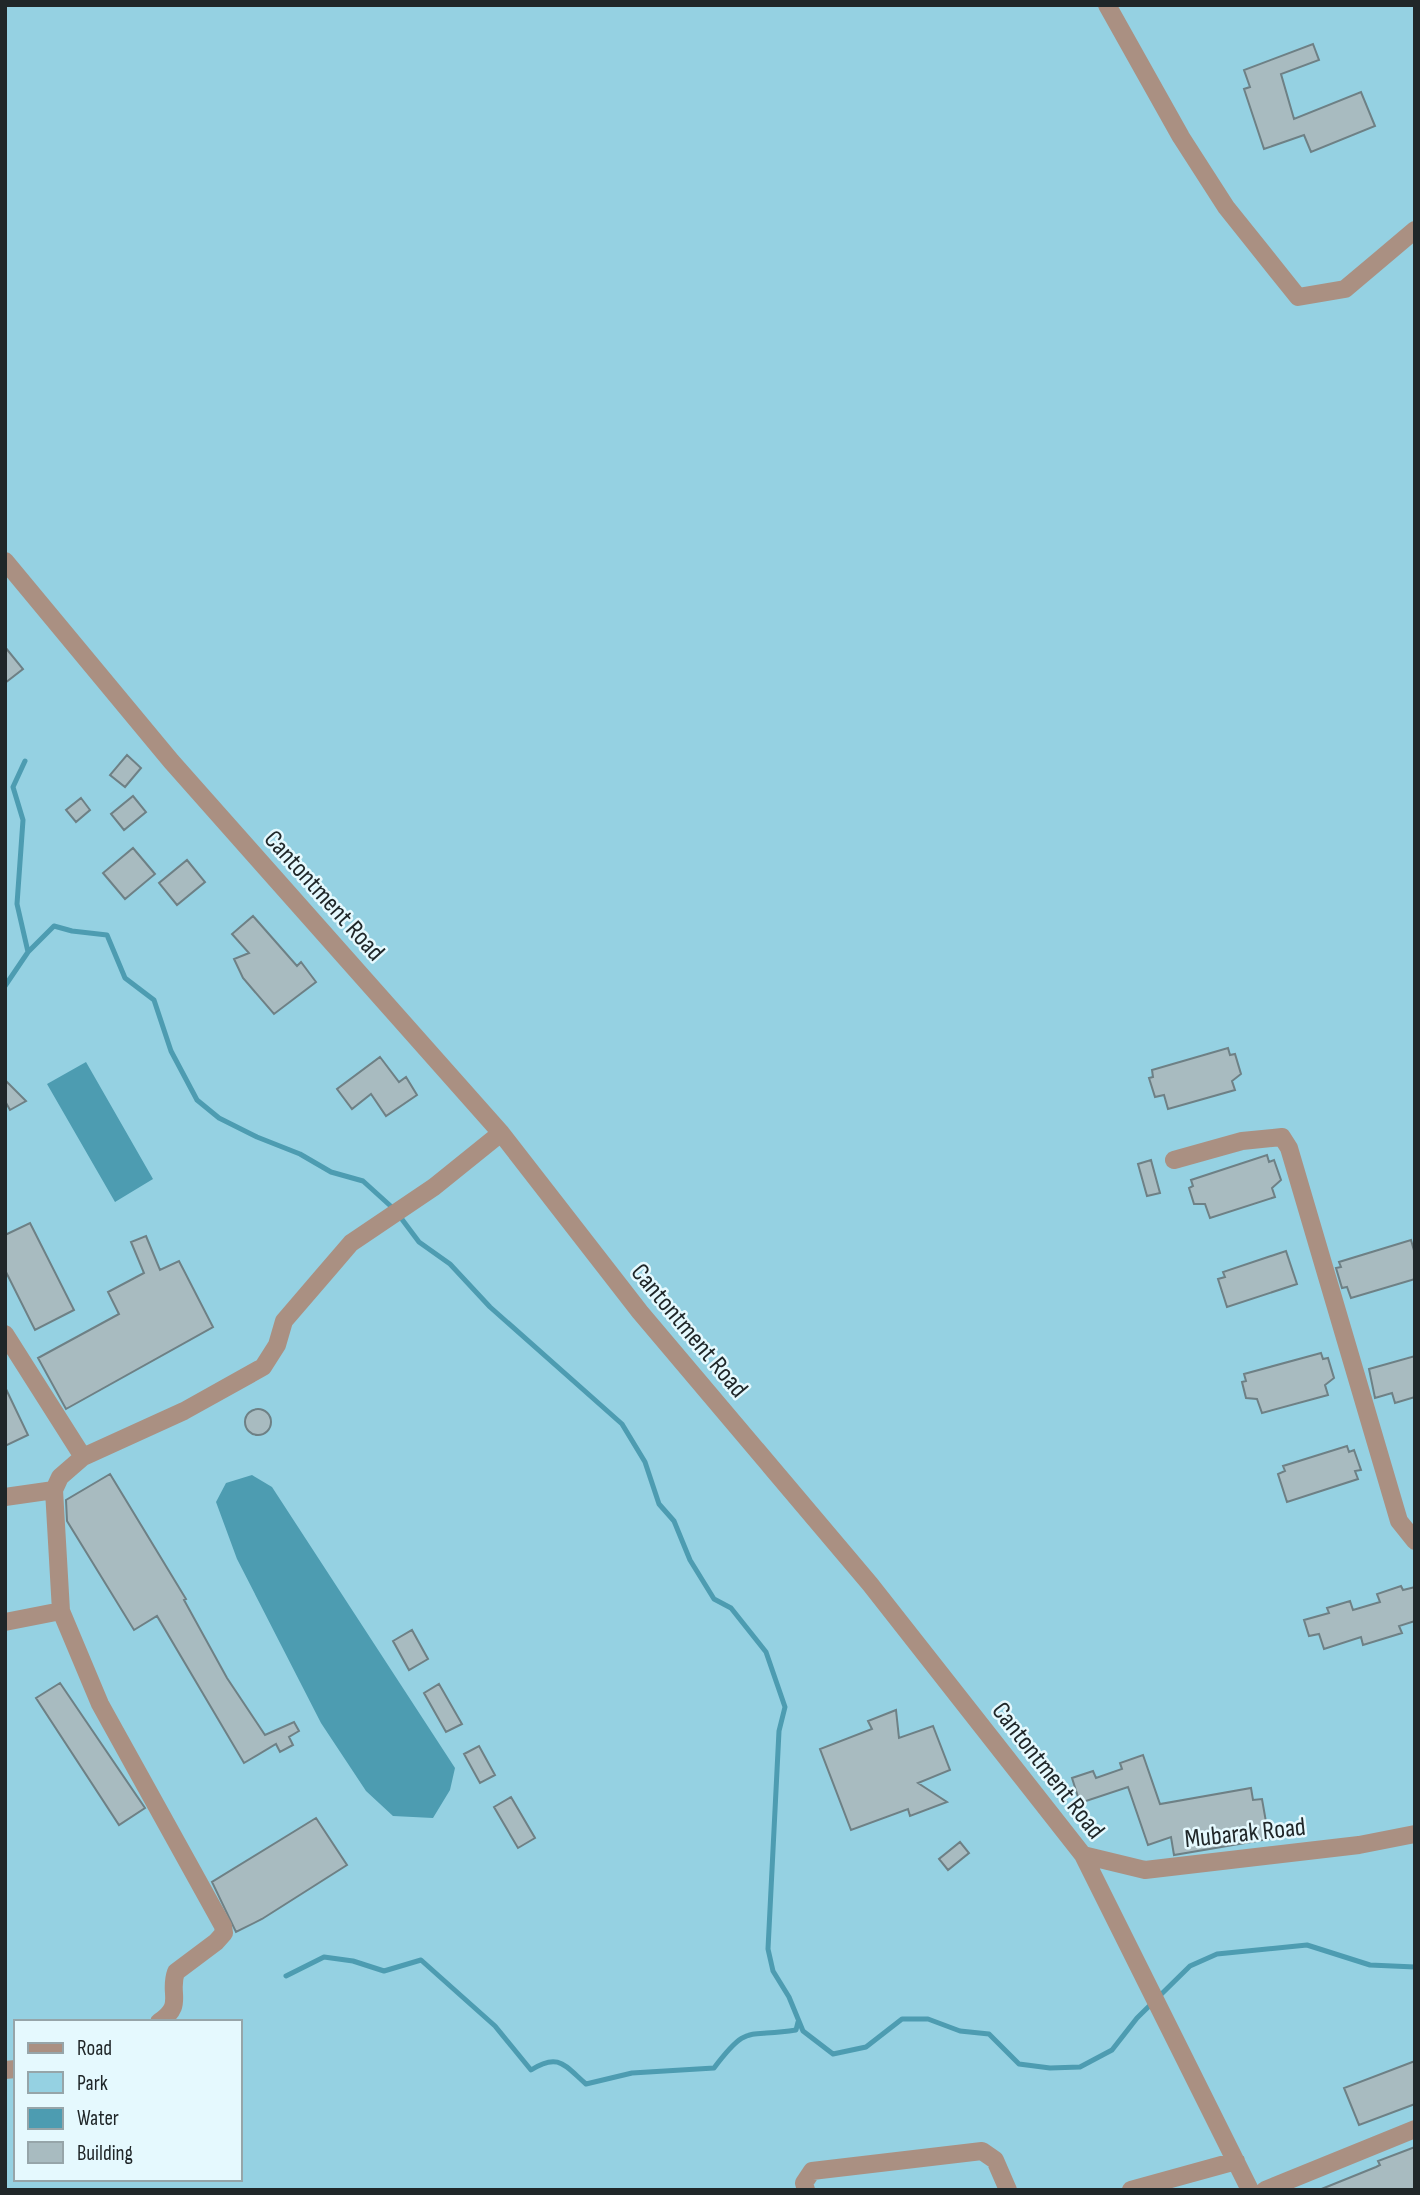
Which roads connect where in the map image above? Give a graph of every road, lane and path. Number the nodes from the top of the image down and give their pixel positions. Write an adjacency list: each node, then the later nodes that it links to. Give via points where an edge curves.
1 (1107, 5): 2 (street, via 1226,207 1298,298 1345,289)
2 (1415, 230)
3 (8, 570): 4 (street, Cantontment Road)
4 (501, 1133): 7 (street, via 434,1187 351,1243 284,1321 277,1345 263,1367 184,1411); 14 (street, Cantontment Road, via 640,1312 870,1584)
5 (1174, 1160): 10 (street, via 1242,1141 1282,1137 1289,1148 1399,1521)
6 (5, 1334): 7 (street)
7 (83, 1457): 8 (street, via 60,1477)
8 (54, 1490): 9 (street); 11 (street)
9 (5, 1497)
10 (1415, 1541)
11 (61, 1611): 12 (street); 15 (street, via 100,1704 223,1926 216,1942 176,1972 176,2001)
12 (5, 1622)
13 (1415, 1834): 14 (street, Mubarak Road, via 1359,1845 1145,1870)
14 (1083, 1854): 17 (street, Cantontment Road)
15 (162, 2020)
16 (1415, 2129): 23 (street)
17 (1236, 2161): 18 (street); 22 (street, Cantontment Road)
18 (1178, 2184): 21 (street)
19 (806, 2190): 20 (street, via 804,2183 812,2171 982,2151 995,2160)
20 (1008, 2190)
21 (1131, 2190)
22 (1250, 2190)
23 (1265, 2190)

